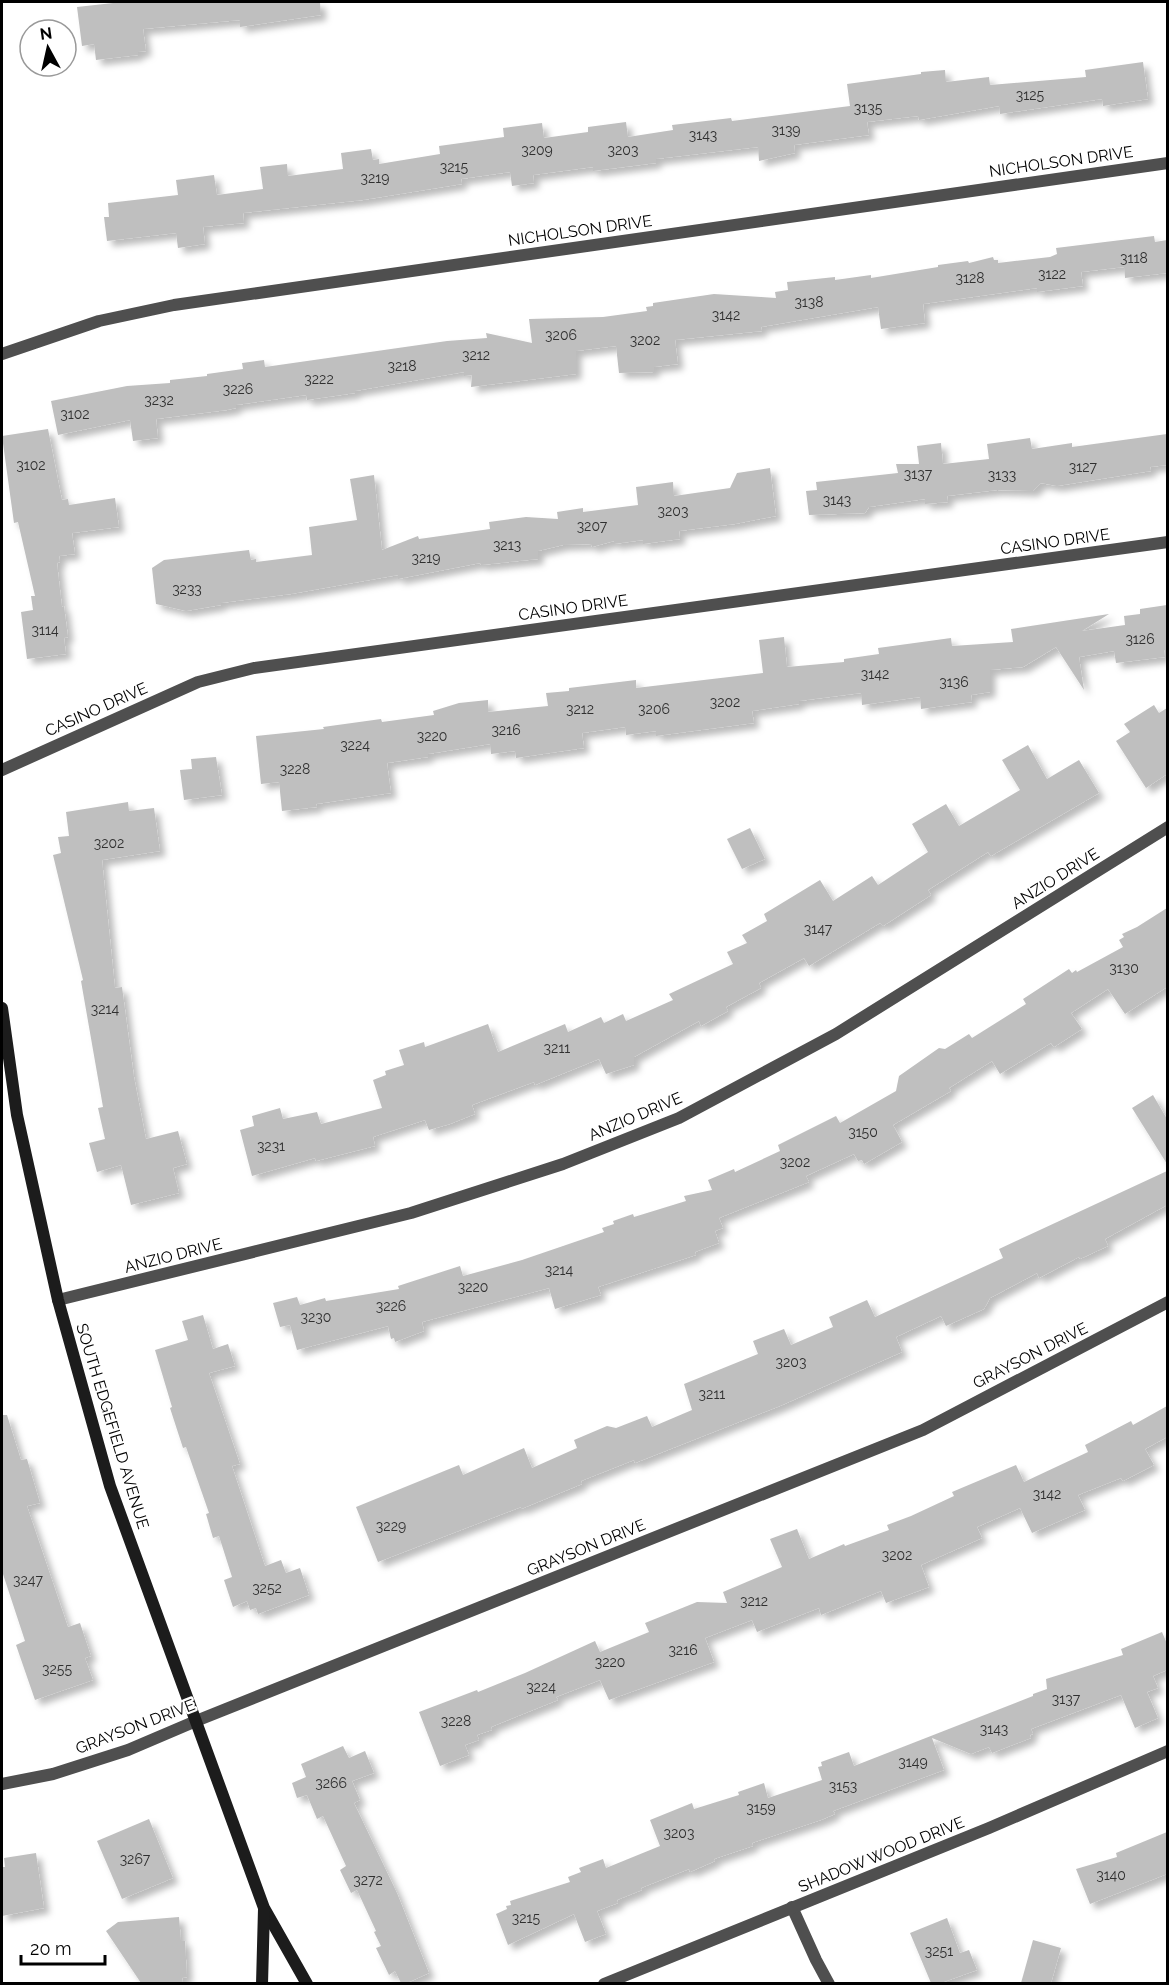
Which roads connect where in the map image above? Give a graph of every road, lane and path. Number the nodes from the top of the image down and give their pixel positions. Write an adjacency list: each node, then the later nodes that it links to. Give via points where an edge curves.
1 (1167, 163): 2 (street, NICHOLSON DRIVE, via 174,305 99,321)
2 (2, 354)
3 (1167, 542): 4 (street, CASINO DRIVE, via 254,668 198,682)
4 (2, 770)
5 (1167, 827): 7 (street, ANZIO DRIVE, via 836,1035 679,1118 563,1164 411,1214)
6 (2, 1008): 7 (street, SOUTH EDGEFIELD AVENUE, via 17,1115)
7 (58, 1300): 9 (street, SOUTH EDGEFIELD AVENUE, via 110,1486)
8 (1167, 1302): 9 (street, GRAYSON DRIVE, via 922,1430)
9 (196, 1721): 11 (street, GRAYSON DRIVE, via 128,1750 53,1774); 13 (street, SOUTH EDGEFIELD AVENUE)
10 (1167, 1751): 12 (street, SHADOW WOOD DRIVE)
11 (2, 1784)
12 (792, 1907): 16 (street, SHADOW WOOD DRIVE); 17 (street)
13 (264, 1908): 14 (street, SOUTH EDGEFIELD AVENUE); 15 (street, SOUTH EDGEFIELD AVENUE)
14 (262, 1983)
15 (307, 1983)
16 (604, 1983)
17 (830, 1983)

